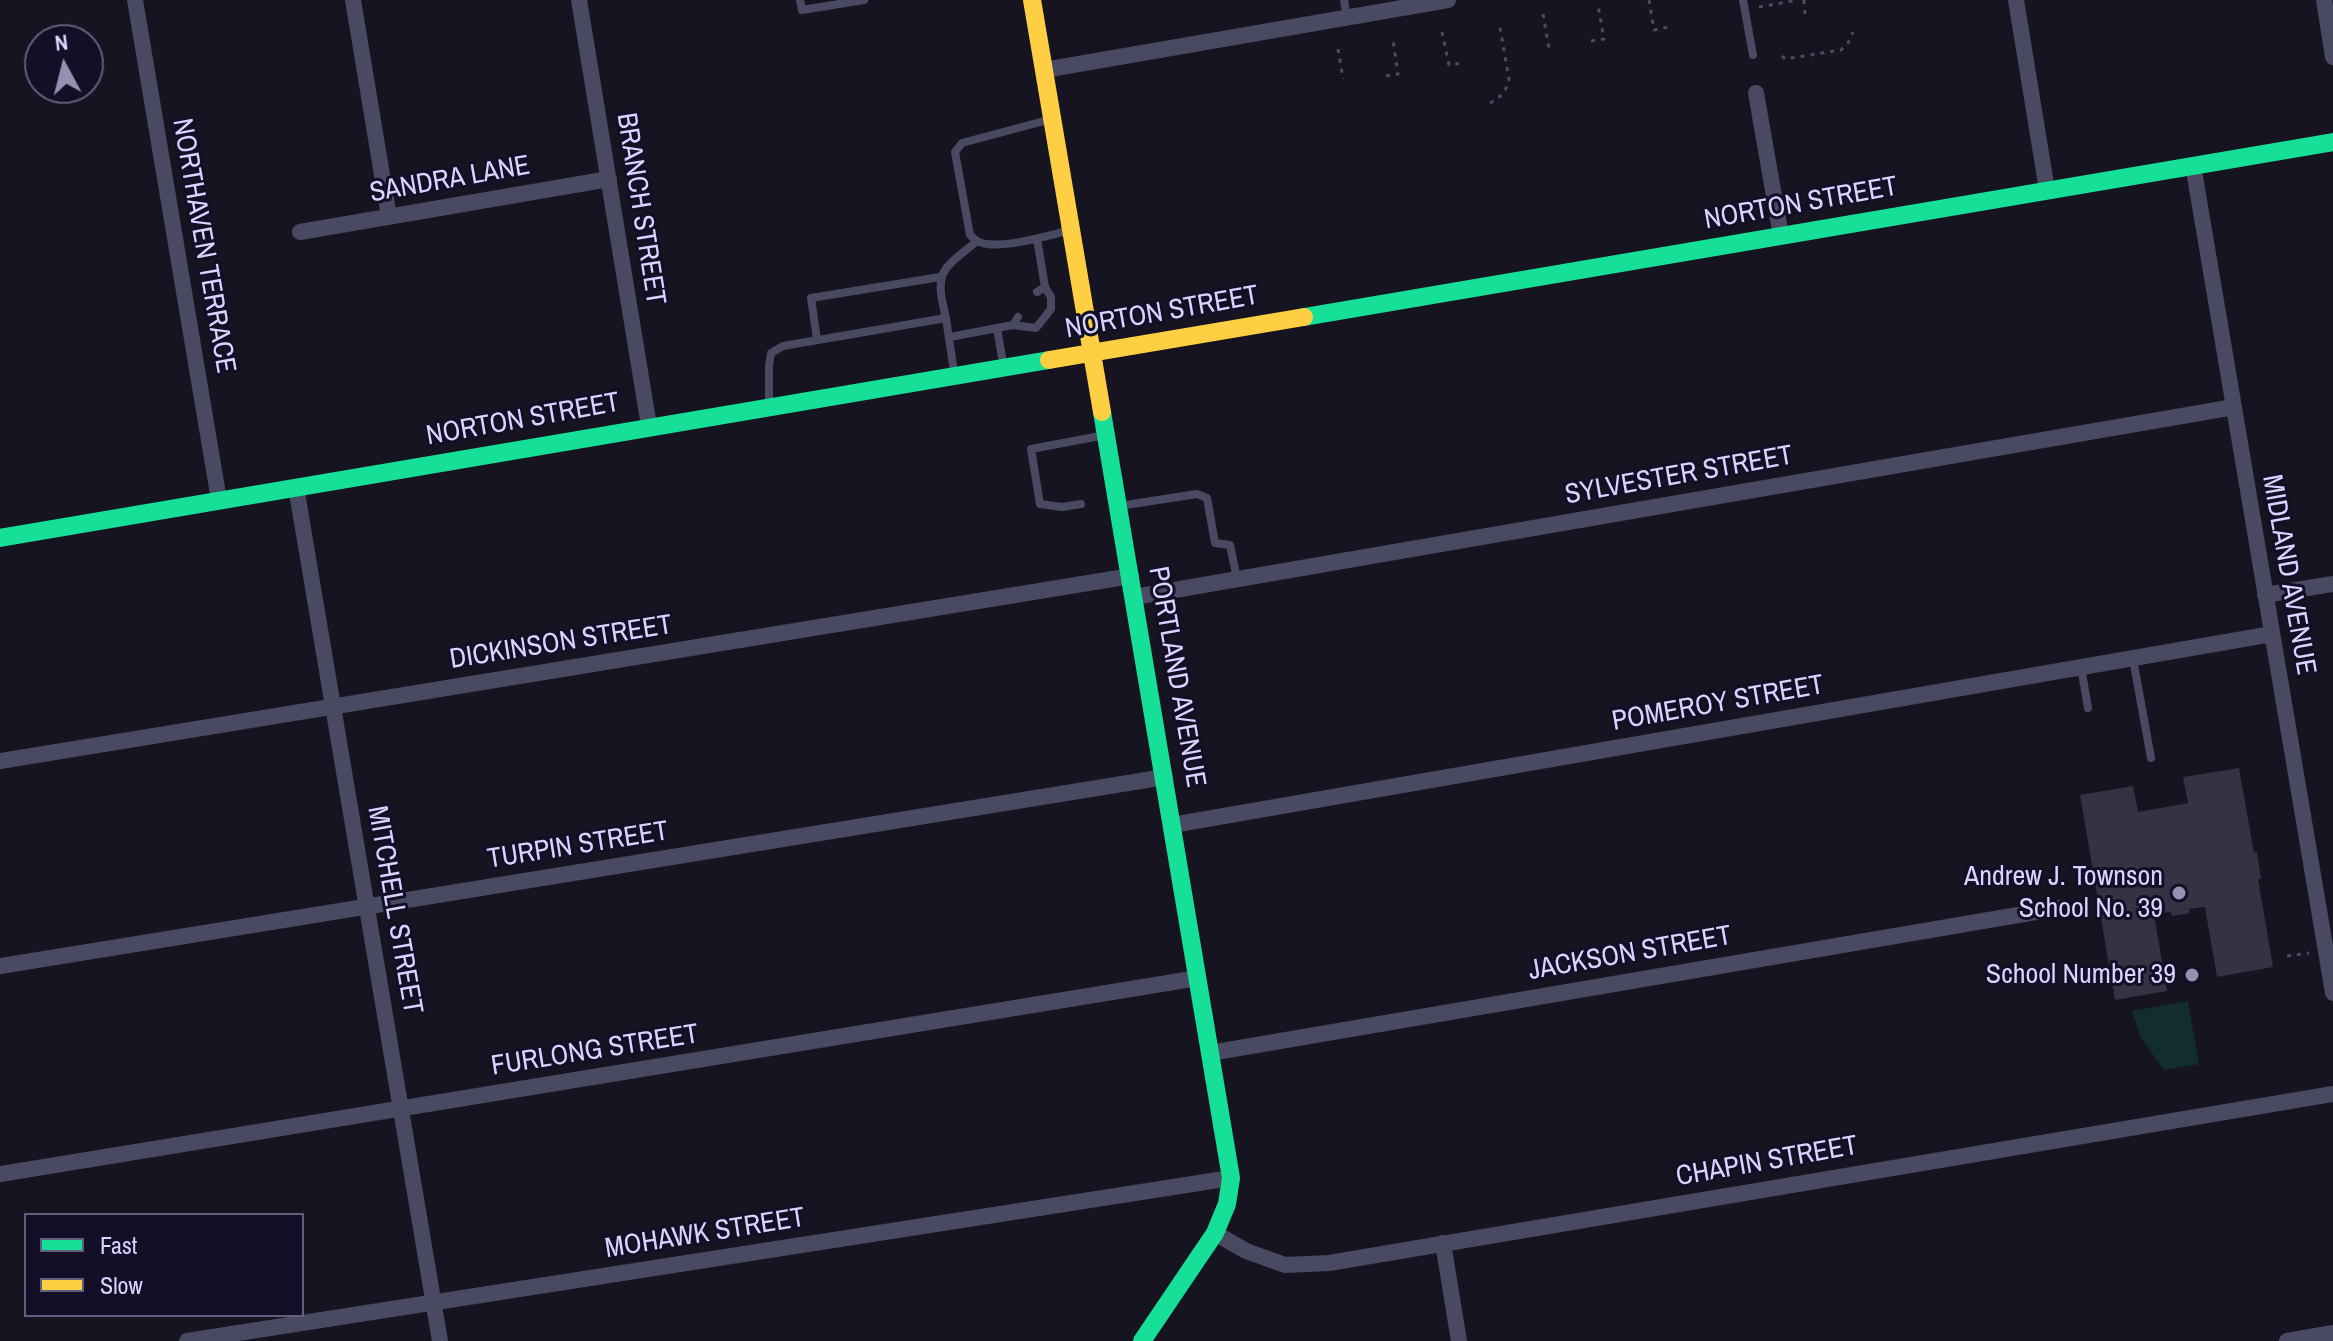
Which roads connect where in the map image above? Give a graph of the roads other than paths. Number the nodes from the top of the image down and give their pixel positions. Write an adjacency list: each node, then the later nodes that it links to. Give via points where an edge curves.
1 (135, 0): 42 (street, NORTHAVEN TERRACE)
2 (353, 0): 23 (street)
3 (579, 0): 21 (street, BRANCH STREET)
4 (800, 0): 12 (lane, via 802,10)
5 (864, 0): 12 (lane)
6 (1032, 0): 16 (main road, PORTLAND AVENUE)
7 (1344, 0): 13 (lane)
8 (1448, 0): 13 (street)
9 (1743, 0): 14 (lane)
10 (2016, 0): 22 (street)
11 (2324, 0): 15 (street)
12 (850, 1)
13 (1347, 18): 16 (street)
14 (1753, 55)
15 (2333, 57)
16 (1044, 70): 18 (main road, PORTLAND AVENUE)
17 (1756, 93): 26 (street)
18 (1052, 118): 24 (main road, PORTLAND AVENUE); 28 (lane, via 962,143 955,152 970,235)
19 (2333, 142): 20 (main road, NORTON STREET)
20 (2193, 165): 22 (main road, NORTON STREET); 38 (street, MIDLAND AVENUE)
21 (609, 179): 23 (street, SANDRA LANE); 39 (street, BRANCH STREET)
22 (2047, 190): 26 (main road, NORTON STREET)
23 (389, 217): 25 (street, SANDRA LANE)
24 (1071, 230): 27 (lane); 34 (main road, PORTLAND AVENUE)
25 (300, 232)
26 (1781, 236): 34 (main road, NORTON STREET)
27 (1037, 239): 28 (lane, via 989,245); 31 (lane, via 1041,289 1051,297 1051,309 1036,328 1016,321)
28 (977, 241): 29 (lane)
29 (940, 277): 30 (lane); 33 (lane, via 811,298)
30 (946, 318): 32 (lane); 33 (lane)
31 (997, 328): 32 (lane); 35 (lane)
32 (950, 337): 36 (lane)
33 (817, 339): 37 (lane, via 771,353)
34 (1092, 354): 35 (main road, NORTON STREET); 40 (main road, PORTLAND AVENUE)
35 (1004, 367): 36 (main road, NORTON STREET)
36 (954, 375): 37 (main road, NORTON STREET)
37 (769, 407): 39 (main road, NORTON STREET)
38 (2234, 407): 47 (street, SYLVESTER STREET); 49 (street, MIDLAND AVENUE)
39 (649, 426): 41 (main road, NORTON STREET)
40 (1105, 435): 43 (lane, via 1031,449 1040,504); 44 (main road, PORTLAND AVENUE)
41 (296, 487): 42 (main road, NORTON STREET); 54 (street, MITCHELL STREET)
42 (219, 500): 45 (main road, NORTON STREET)
43 (1081, 504)
44 (1119, 506): 46 (main road, PORTLAND AVENUE); 47 (lane, via 1197,494 1207,498 1215,543 1230,545)
45 (0, 538)
46 (1131, 576): 50 (main road, PORTLAND AVENUE); 54 (street, DICKINSON STREET)
47 (1237, 579): 50 (street, SYLVESTER STREET)
48 (2333, 584): 49 (street)
49 (2265, 595): 51 (street, MIDLAND AVENUE)
50 (1134, 597): 58 (main road, PORTLAND AVENUE)
51 (2272, 634): 52 (street, POMEROY STREET); 64 (street, MIDLAND AVENUE)
52 (2133, 658): 53 (street, POMEROY STREET); 56 (lane)
53 (2081, 667): 55 (lane); 59 (street, POMEROY STREET)
54 (333, 706): 57 (street, DICKINSON STREET); 60 (street, MITCHELL STREET)
55 (2088, 708)
56 (2151, 758)
57 (0, 761)
58 (1165, 777): 59 (main road, PORTLAND AVENUE); 60 (street, TURPIN STREET)
59 (1172, 825): 63 (main road, PORTLAND AVENUE)
60 (367, 907): 62 (street, TURPIN STREET); 67 (street, MITCHELL STREET)
61 (2059, 908): 65 (street, JACKSON STREET)
62 (0, 966)
63 (1198, 978): 65 (main road, PORTLAND AVENUE); 67 (street, FURLONG STREET)
64 (2333, 993)
65 (1210, 1053): 69 (main road, PORTLAND AVENUE)
66 (2333, 1094): 71 (street, CHAPIN STREET)
67 (401, 1109): 68 (street, FURLONG STREET); 72 (street, MITCHELL STREET)
68 (0, 1174)
69 (1231, 1178): 70 (main road, PORTLAND AVENUE); 72 (street, MOHAWK STREET)
70 (1215, 1233): 71 (street, CHAPIN STREET, via 1285,1265 1329,1263); 76 (main road, PORTLAND AVENUE)
71 (1443, 1243): 77 (street)
72 (433, 1303): 74 (street, MOHAWK STREET); 75 (street, MITCHELL STREET)
73 (2333, 1333): 78 (street)
74 (187, 1341)
75 (440, 1341)
76 (1142, 1341)
77 (1459, 1341)
78 (2287, 1341)

